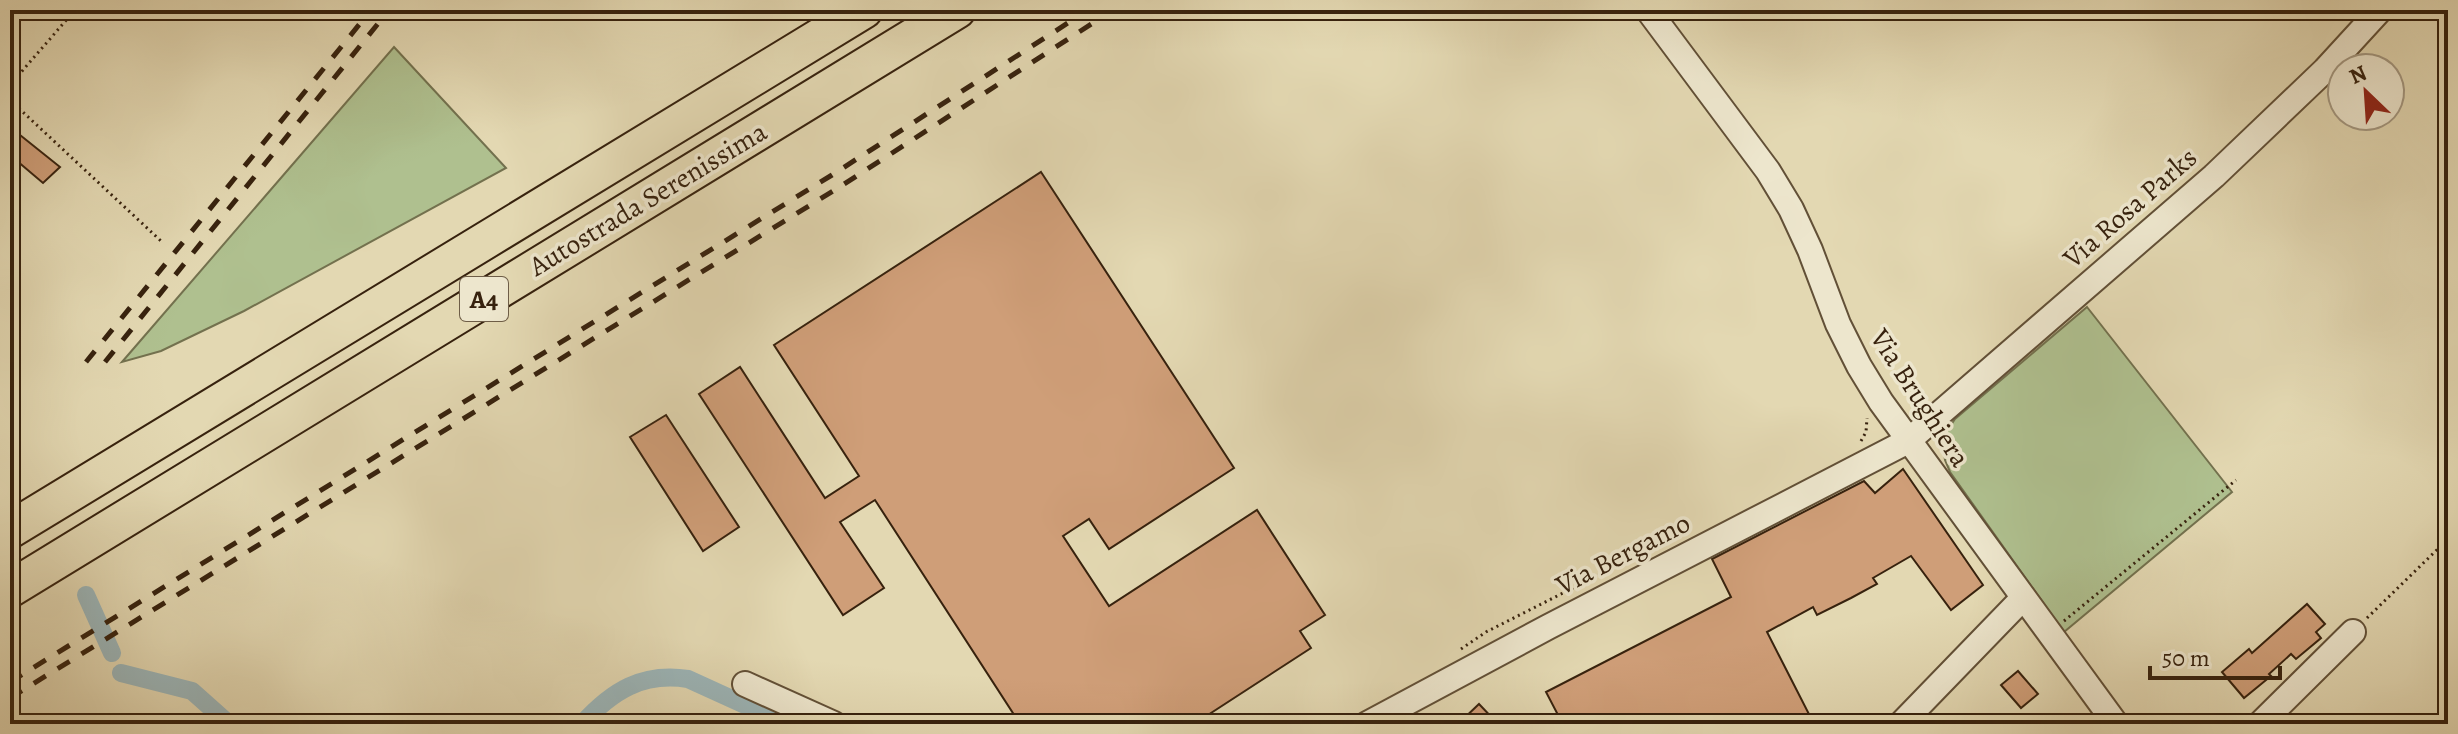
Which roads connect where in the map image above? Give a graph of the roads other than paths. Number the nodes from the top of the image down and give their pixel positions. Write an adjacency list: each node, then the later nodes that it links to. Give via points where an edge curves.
1 (864, 10): 6 (highway, Autostrada Serenissima / A4)
2 (957, 10): 7 (highway, Autostrada Serenissima / A4)
3 (1648, 10): 5 (street, Via Brughiera, via 1791,209 1859,366)
4 (2380, 10): 5 (street, Via Rosa Parks, via 2214,176)
5 (1908, 441): 8 (street, Via Brughiera); 12 (street, Via Bergamo)
6 (10, 530)
7 (10, 589)
8 (2023, 598): 13 (street); 14 (street, Via Brughiera)
9 (2353, 632): 15 (street)
10 (745, 684): 11 (street)
11 (834, 724)
12 (1367, 724)
13 (1901, 724)
14 (2116, 724)
15 (2260, 724)

